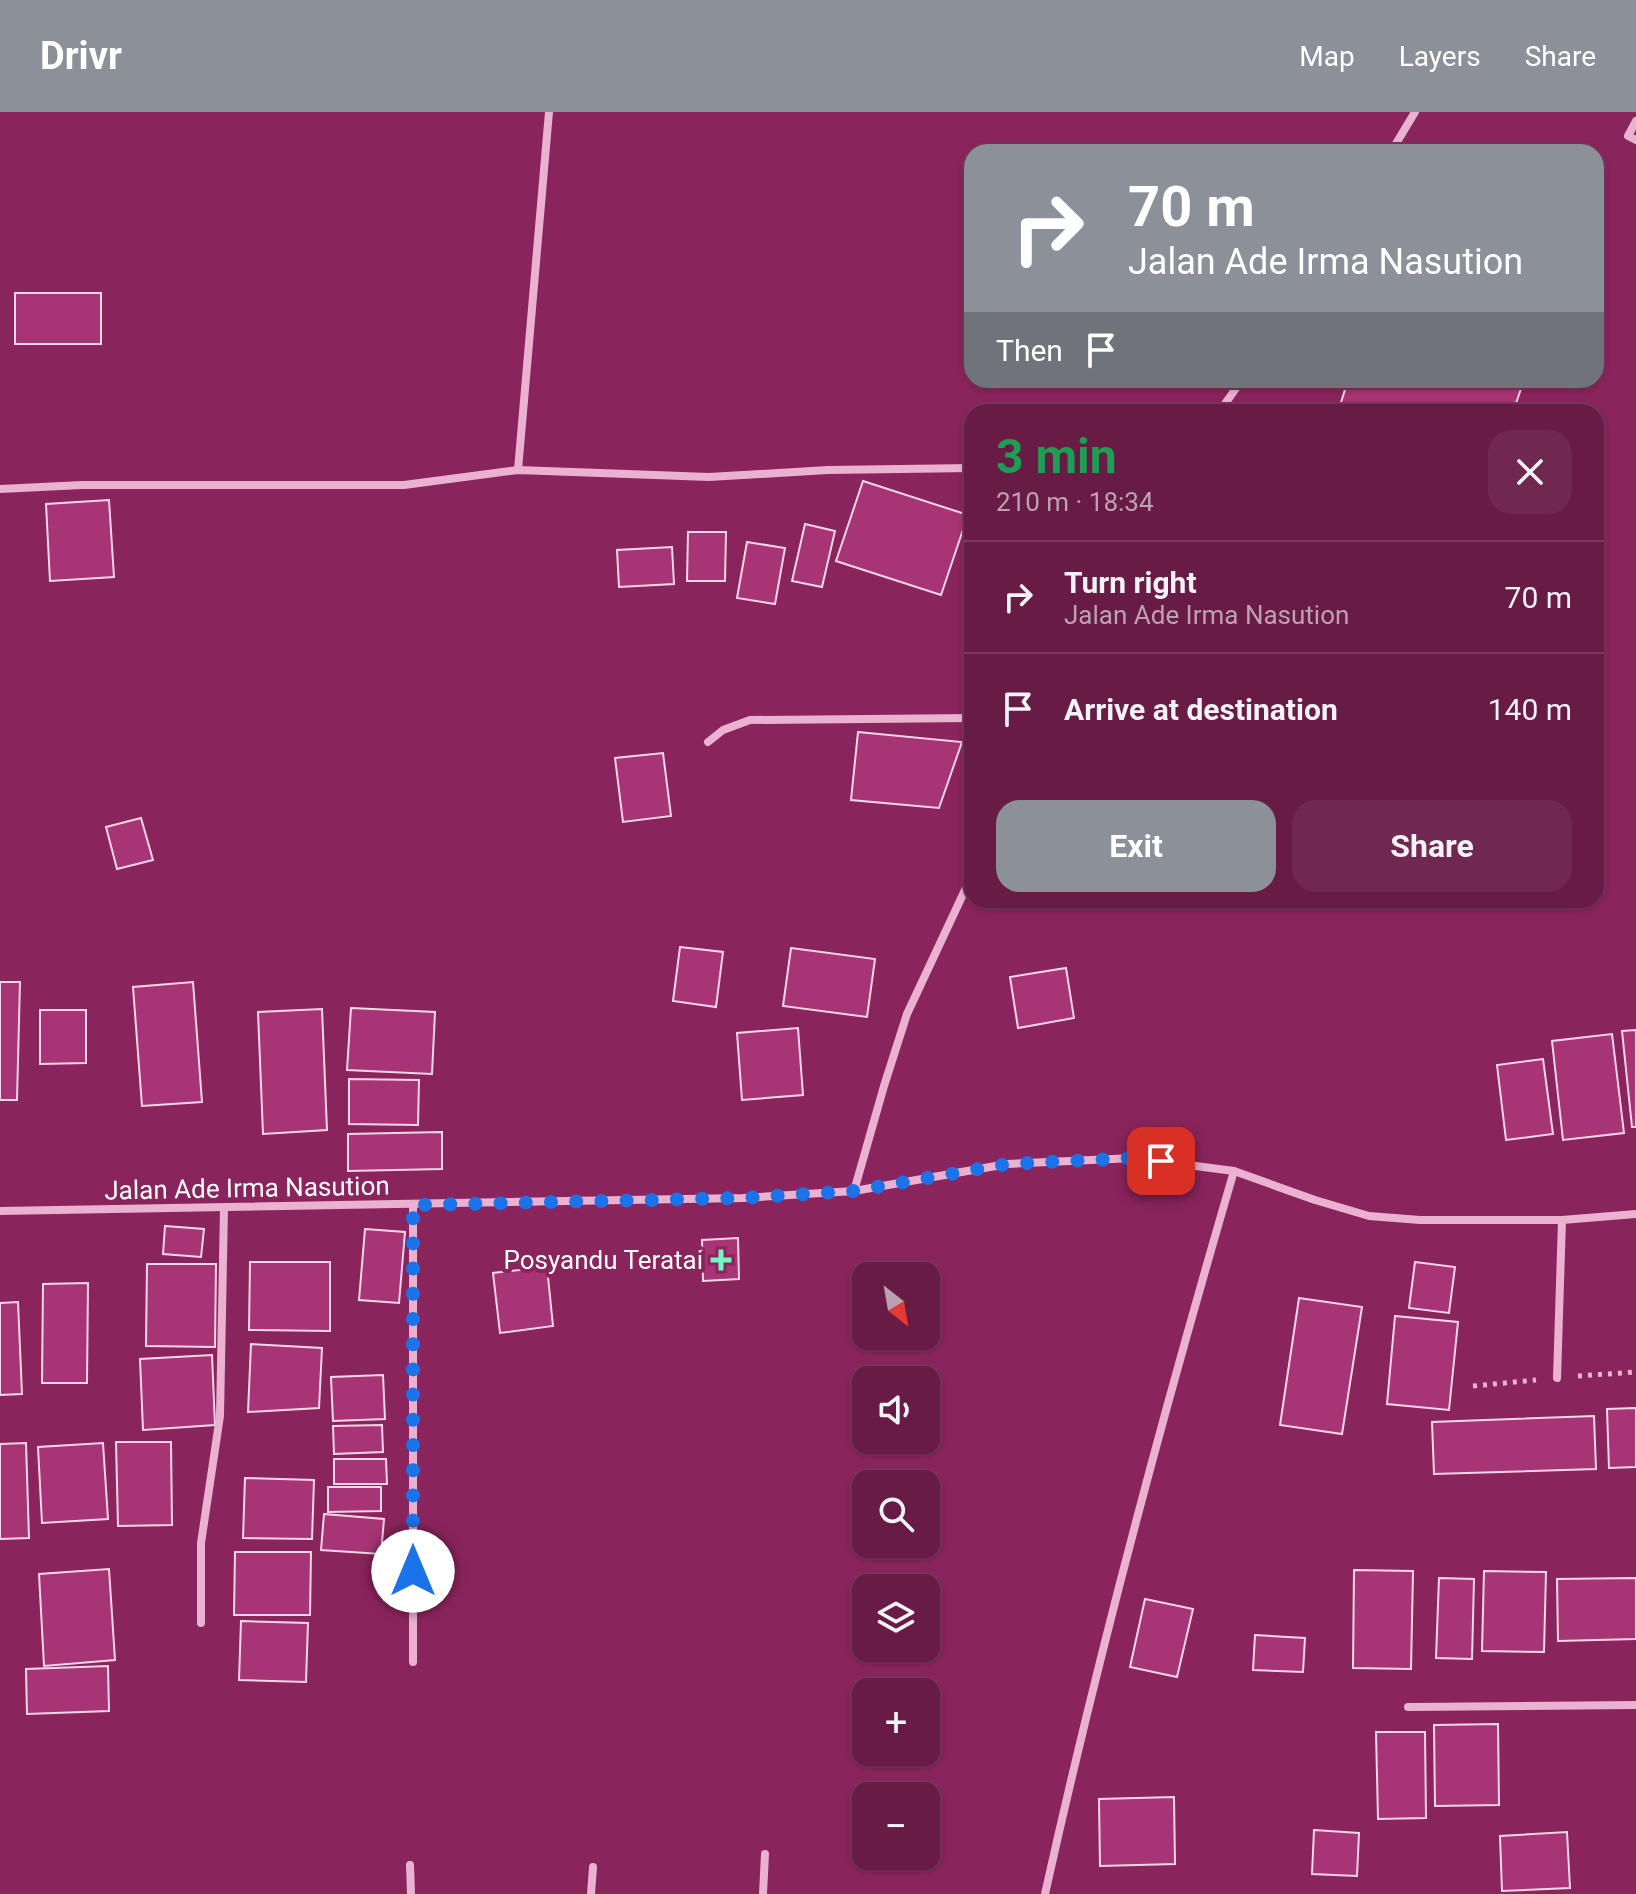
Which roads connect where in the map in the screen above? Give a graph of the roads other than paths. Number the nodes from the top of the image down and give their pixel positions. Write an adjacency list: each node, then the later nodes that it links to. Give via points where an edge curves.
1 (549, 112): 7 (street)
2 (1415, 112): 5 (street)
3 (1636, 121): 4 (street, via 1628,136)
4 (1636, 140)
5 (1396, 144)
6 (964, 468): 7 (street, via 709,477)
7 (518, 470): 8 (street, via 404,485)
8 (0, 489)
9 (964, 718): 10 (street, via 750,720)
10 (708, 742)
11 (964, 892): 13 (street, via 907,1014)
12 (1234, 1171): 13 (street, Jalan Ade Irma Nasution, via 1134,1158 1007,1164); 18 (street, Jalan Ade Irma Nasution, via 1369,1216); 30 (street, via 1165,1408)
13 (854, 1191): 14 (street, Jalan Ade Irma Nasution)
14 (413, 1205): 15 (street, Jalan Ade Irma Nasution); 21 (street)
15 (224, 1208): 16 (street, Jalan Ade Irma Nasution); 20 (street, via 220,1416 201,1543)
16 (0, 1211)
17 (1636, 1214): 18 (street, Jalan Ade Irma Nasution)
18 (1562, 1220): 19 (street)
19 (1557, 1378)
20 (201, 1623)
21 (413, 1662)
22 (1636, 1705): 23 (street)
23 (1408, 1707)
24 (765, 1854): 29 (street)
25 (410, 1865): 27 (street)
26 (593, 1867): 28 (street)
27 (411, 1894)
28 (591, 1894)
29 (763, 1894)
30 (1045, 1894)

